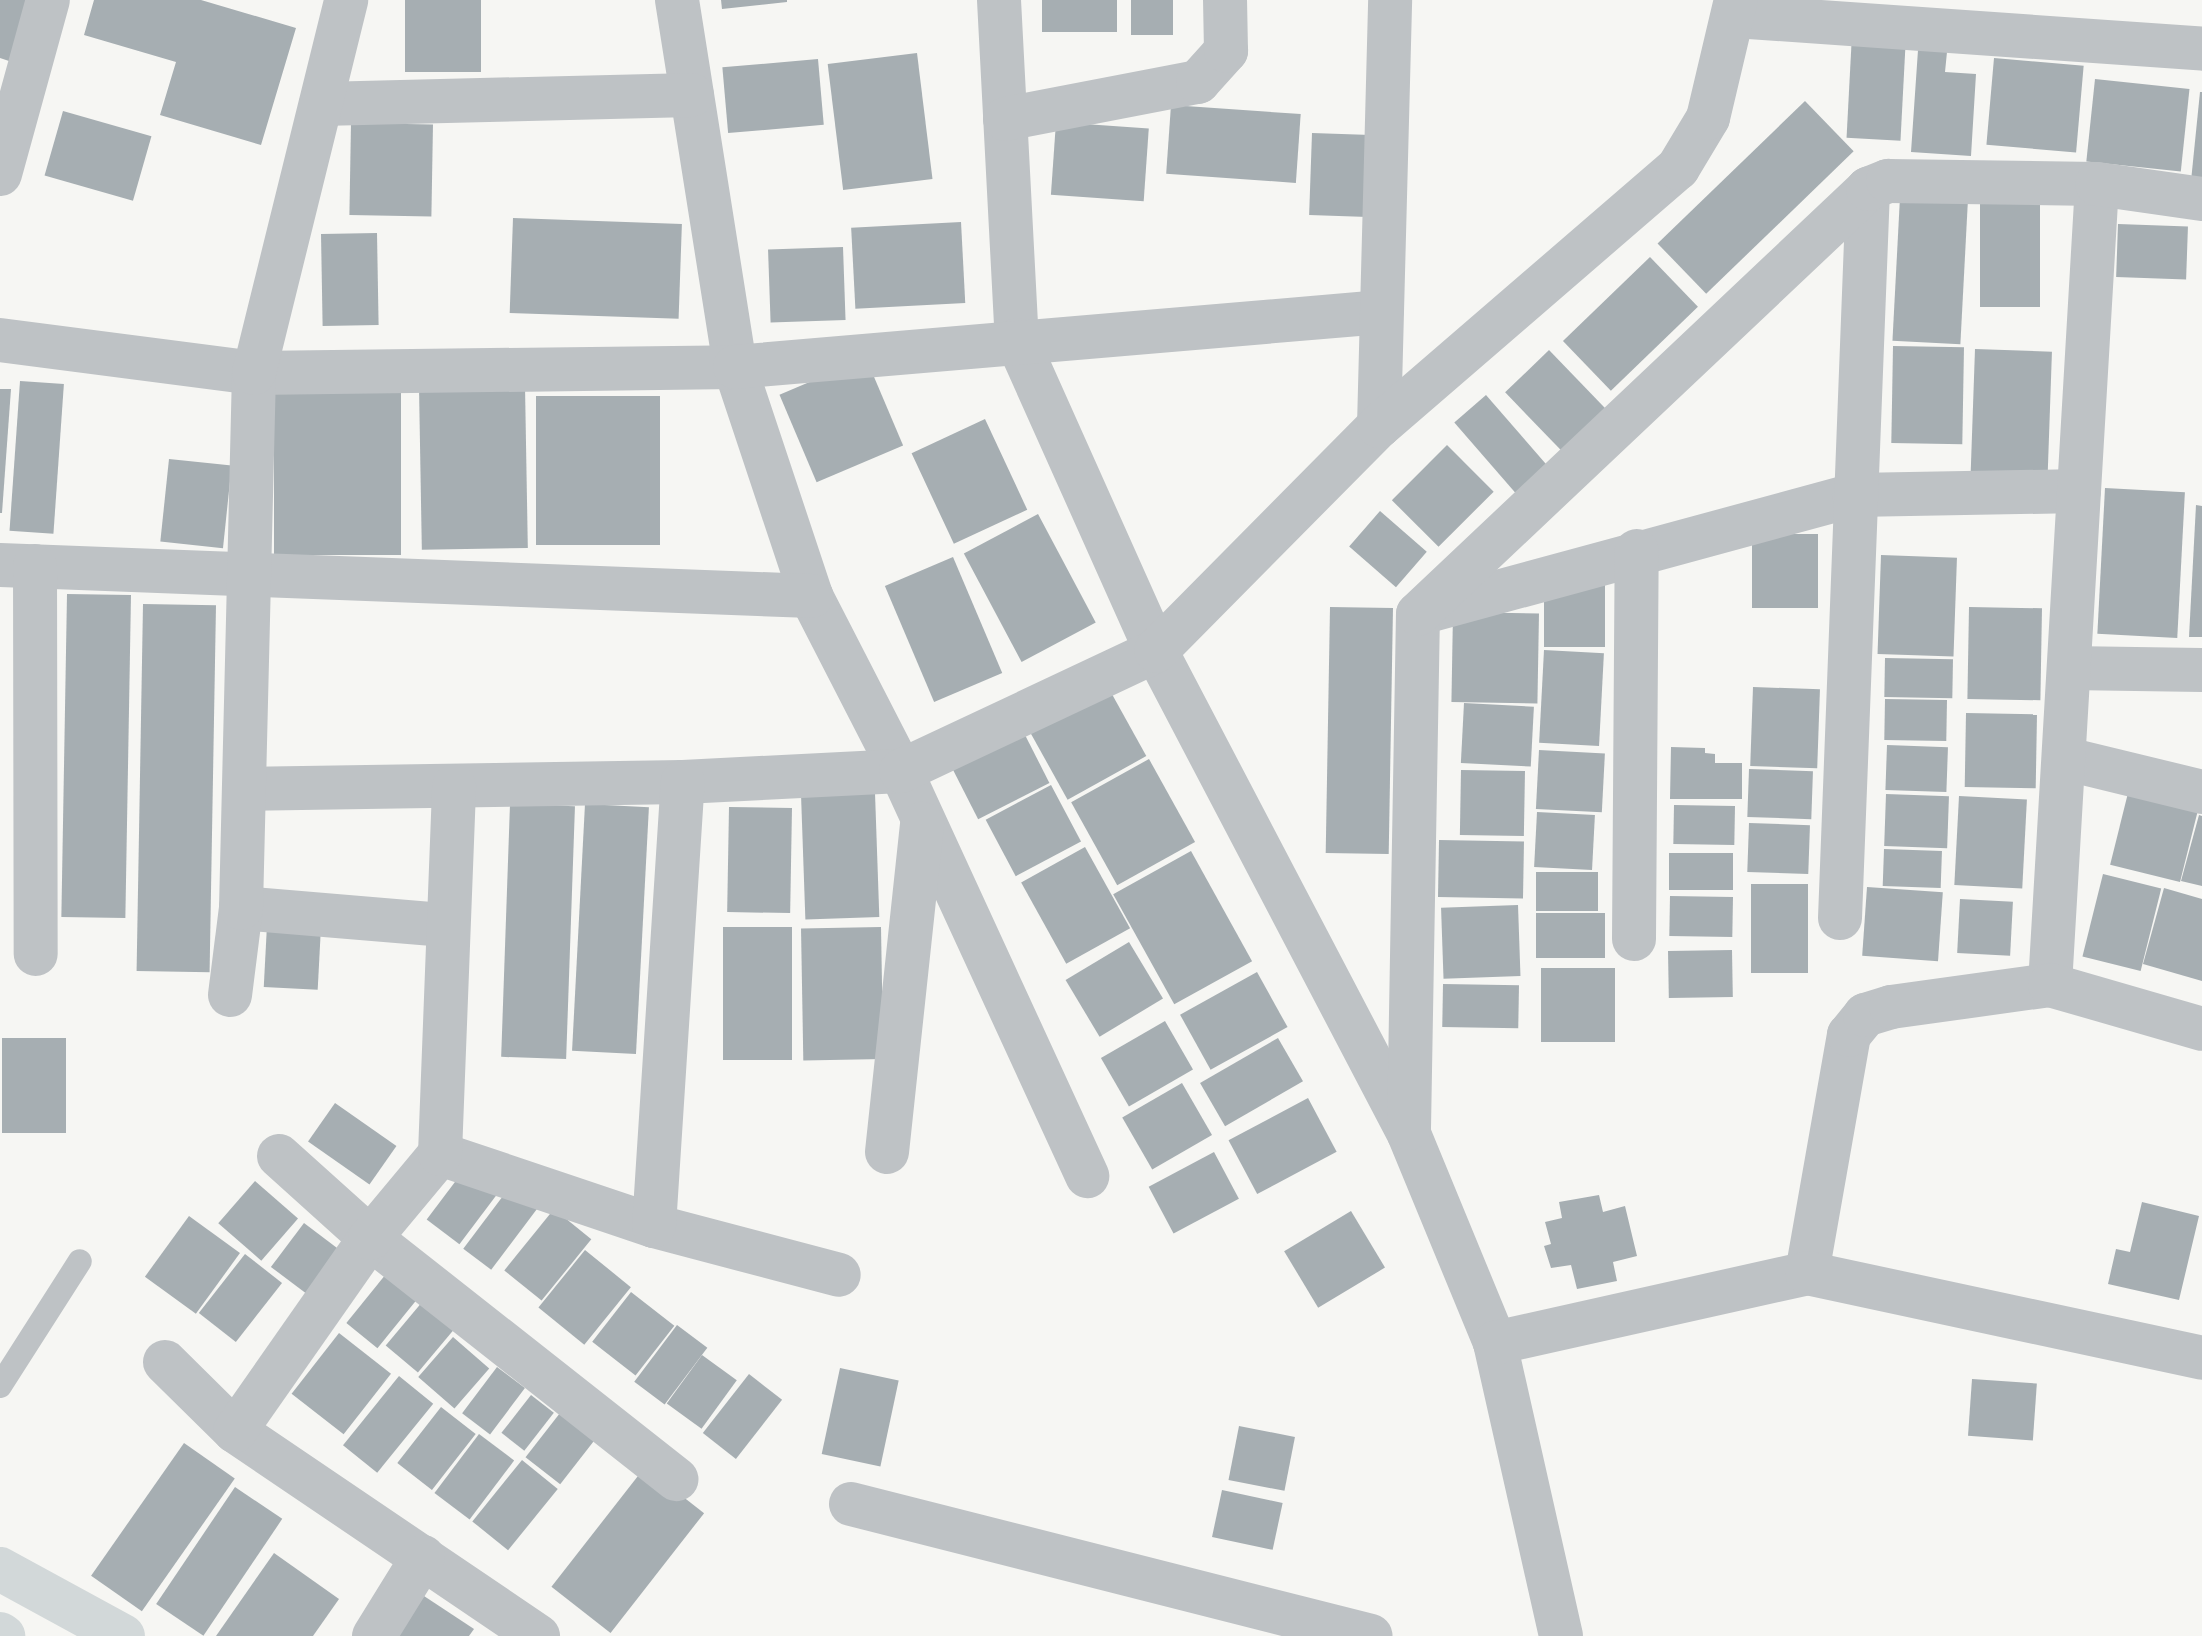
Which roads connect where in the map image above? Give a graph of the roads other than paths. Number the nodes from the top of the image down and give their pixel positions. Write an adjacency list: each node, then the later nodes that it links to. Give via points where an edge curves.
1 (48, 0): 10 (street)
2 (346, 0): 11 (street)
3 (677, 0): 9 (street)
4 (999, 0): 12 (street)
5 (1225, 0): 12 (street, via 1226,51 1198,82)
6 (1390, 0): 17 (street)
7 (1736, 8): 8 (street); 22 (street, via 1708,118 1678,168)
8 (2202, 49)
9 (692, 95): 11 (street); 20 (street)
10 (10, 103): 13 (street)
11 (321, 104): 21 (street)
12 (1005, 119): 19 (street)
13 (0, 174)
14 (2097, 184): 15 (street, via 1888,181); 16 (street); 23 (street)
15 (1868, 189): 24 (street); 29 (street)
16 (2202, 199)
17 (1382, 312): 19 (street); 22 (street)
18 (0, 340): 21 (street)
19 (1017, 340): 20 (street); 30 (street)
20 (735, 367): 21 (street); 28 (street)
21 (254, 373): 27 (street)
22 (1379, 426): 30 (street)
23 (2079, 491): 24 (street); 31 (street)
24 (1854, 495): 25 (street); 41 (street)
25 (1637, 551): 29 (street); 43 (street)
26 (18, 565): 27 (street); 44 (street)
27 (252, 574): 28 (street); 37 (street)
28 (811, 596): 34 (street)
29 (1418, 614): 48 (street)
30 (1156, 651): 34 (street); 48 (street)
31 (2069, 668): 32 (street); 33 (street)
32 (2202, 670)
33 (2067, 759): 38 (street); 45 (street)
34 (901, 771): 35 (street); 39 (street)
35 (683, 782): 36 (street); 53 (street)
36 (454, 786): 37 (street); 42 (street)
37 (245, 789): 40 (street)
38 (2202, 792)
39 (922, 824): 49 (street); 52 (street)
40 (241, 908): 42 (street); 46 (street)
41 (1840, 918)
42 (445, 925): 50 (street)
43 (1634, 939)
44 (36, 954)
45 (2050, 985): 47 (street); 56 (street, via 1865,1015 1849,1035)
46 (230, 995)
47 (2202, 1029)
48 (1409, 1134): 58 (street)
49 (887, 1152)
50 (440, 1154): 53 (street); 54 (street)
51 (279, 1156): 54 (street)
52 (1087, 1176)
53 (654, 1226): 57 (street)
54 (370, 1238): 62 (street); 63 (street)
55 (80, 1261): 61 (lane)
56 (1807, 1273): 58 (street); 59 (street)
57 (839, 1275)
58 (1495, 1343): 71 (street)
59 (2202, 1358)
60 (165, 1362): 62 (street)
61 (0, 1386)
62 (235, 1431): 65 (street)
63 (676, 1479)
64 (851, 1504): 70 (street)
65 (423, 1557): 68 (street); 69 (street)
66 (0, 1569): 67 (street)
67 (114, 1634)
68 (374, 1636)
69 (538, 1636)
70 (1371, 1636)
71 (1561, 1636)

